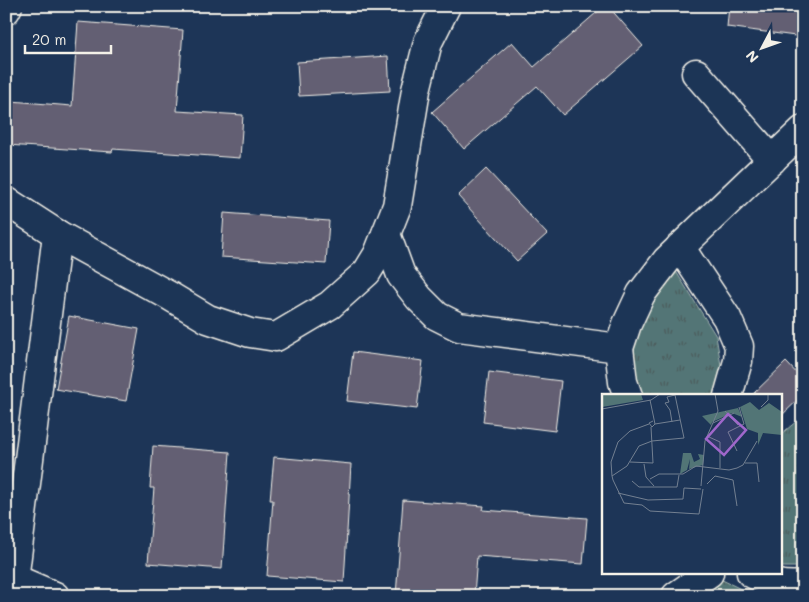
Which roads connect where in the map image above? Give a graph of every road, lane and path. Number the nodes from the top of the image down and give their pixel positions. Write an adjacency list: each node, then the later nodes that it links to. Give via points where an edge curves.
1 (8, 6): 3 (street)
2 (446, 6): 9 (street, via 428,42 416,90 397,206)
3 (6, 10)
4 (696, 73): 6 (street)
5 (803, 130): 6 (street)
6 (772, 160): 10 (street)
7 (6, 201): 8 (street)
8 (57, 234): 9 (street, via 208,318 250,333 276,337 330,305 367,272); 16 (street)
9 (386, 234): 11 (street, via 401,275 419,298 437,316 459,327)
10 (680, 247): 11 (street, via 642,294); 13 (street, via 727,318 739,346)
11 (619, 348): 12 (street)
12 (627, 394)
13 (729, 394)
14 (708, 574): 19 (street)
15 (753, 574): 17 (street, via 768,583)
16 (11, 584): 18 (street)
17 (803, 585)
18 (55, 596)
19 (676, 596)

